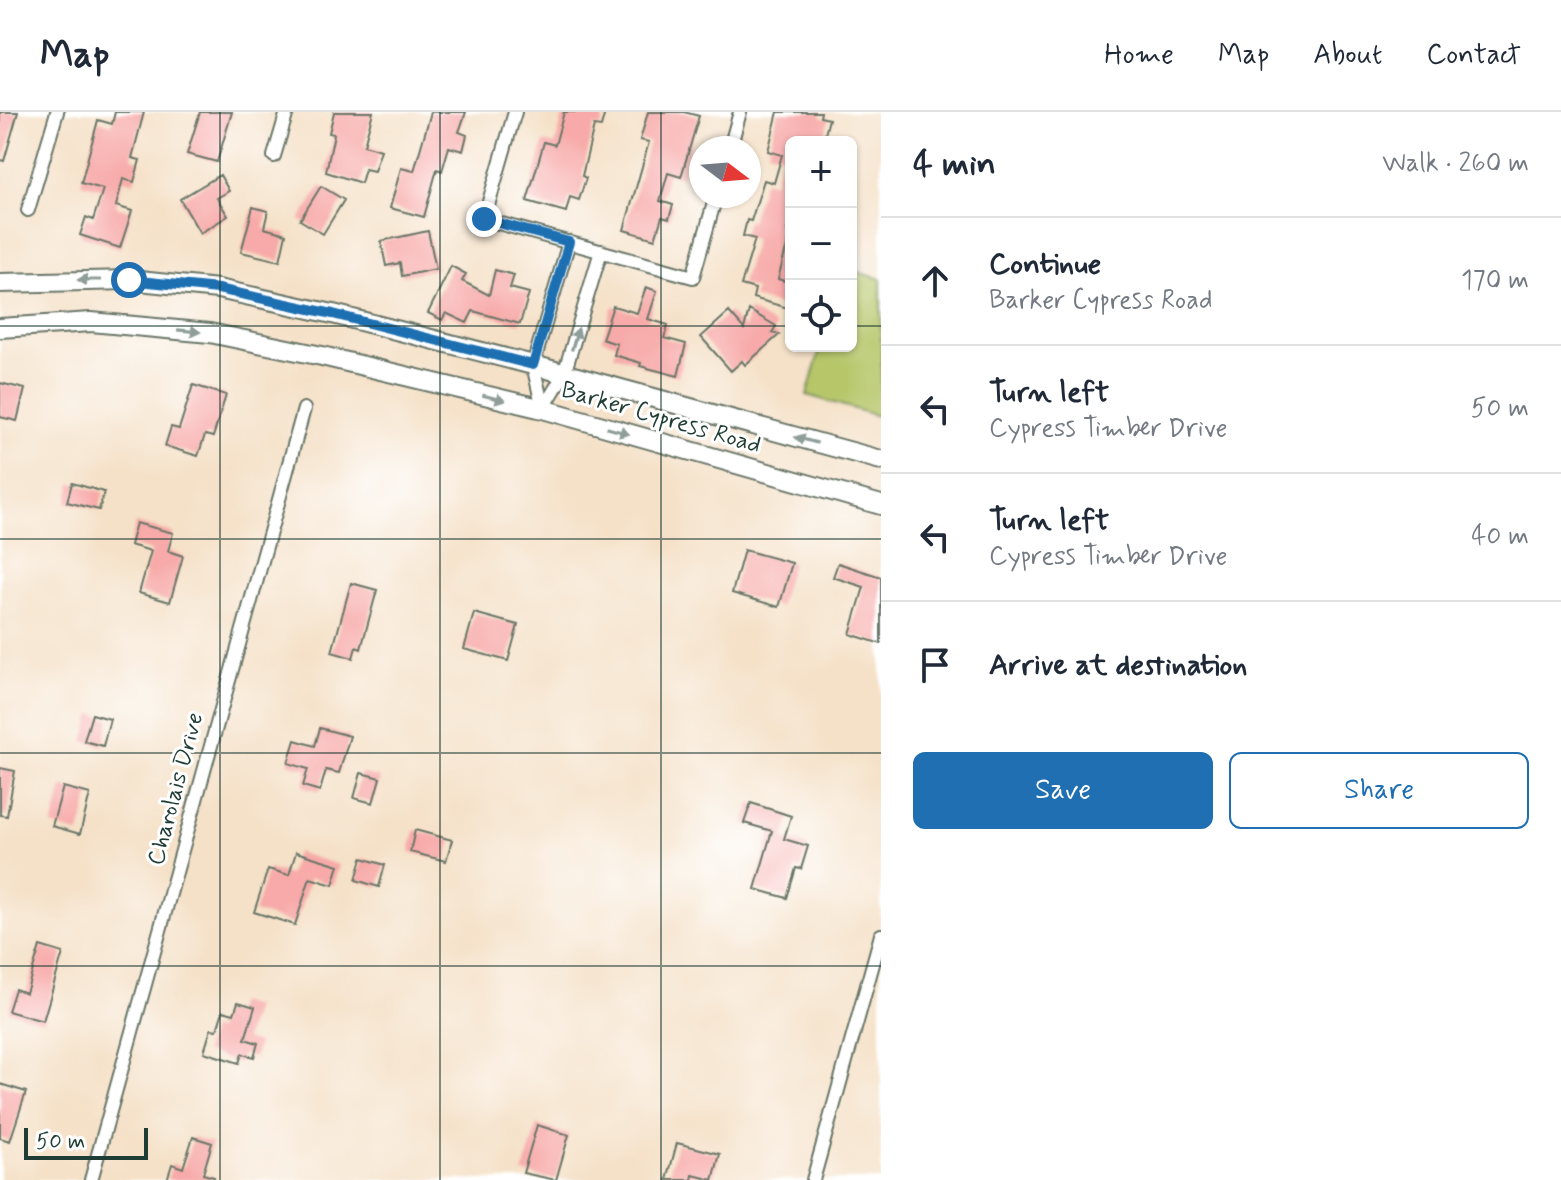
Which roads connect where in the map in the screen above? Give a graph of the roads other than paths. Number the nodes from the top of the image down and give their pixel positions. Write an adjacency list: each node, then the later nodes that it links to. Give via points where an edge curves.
1 (57, 112): 8 (street)
2 (287, 112): 6 (street)
3 (515, 112): 9 (street, via 484,219)
4 (740, 112): 5 (street)
5 (733, 136)
6 (274, 156)
7 (713, 208): 10 (street, via 693,277)
8 (28, 210)
9 (569, 242): 10 (street); 13 (street)
10 (601, 251): 14 (street, one-way to 10)
11 (0, 283): 13 (main road, Barker Cypress Road, one-way to 11, via 218,289 129,280)
12 (0, 328): 16 (main road, Barker Cypress Road, one-way to 16, via 91,322 210,333)
13 (533, 365): 14 (main road, Barker Cypress Road); 16 (street)
14 (564, 374): 16 (street); 17 (main road, Barker Cypress Road, one-way to 14)
15 (304, 409): 20 (street, Charolais Drive)
16 (543, 409): 18 (main road, Barker Cypress Road, one-way to 18)
17 (881, 460)
18 (881, 505)
19 (881, 935): 21 (street)
20 (91, 1180)
21 (813, 1180)

